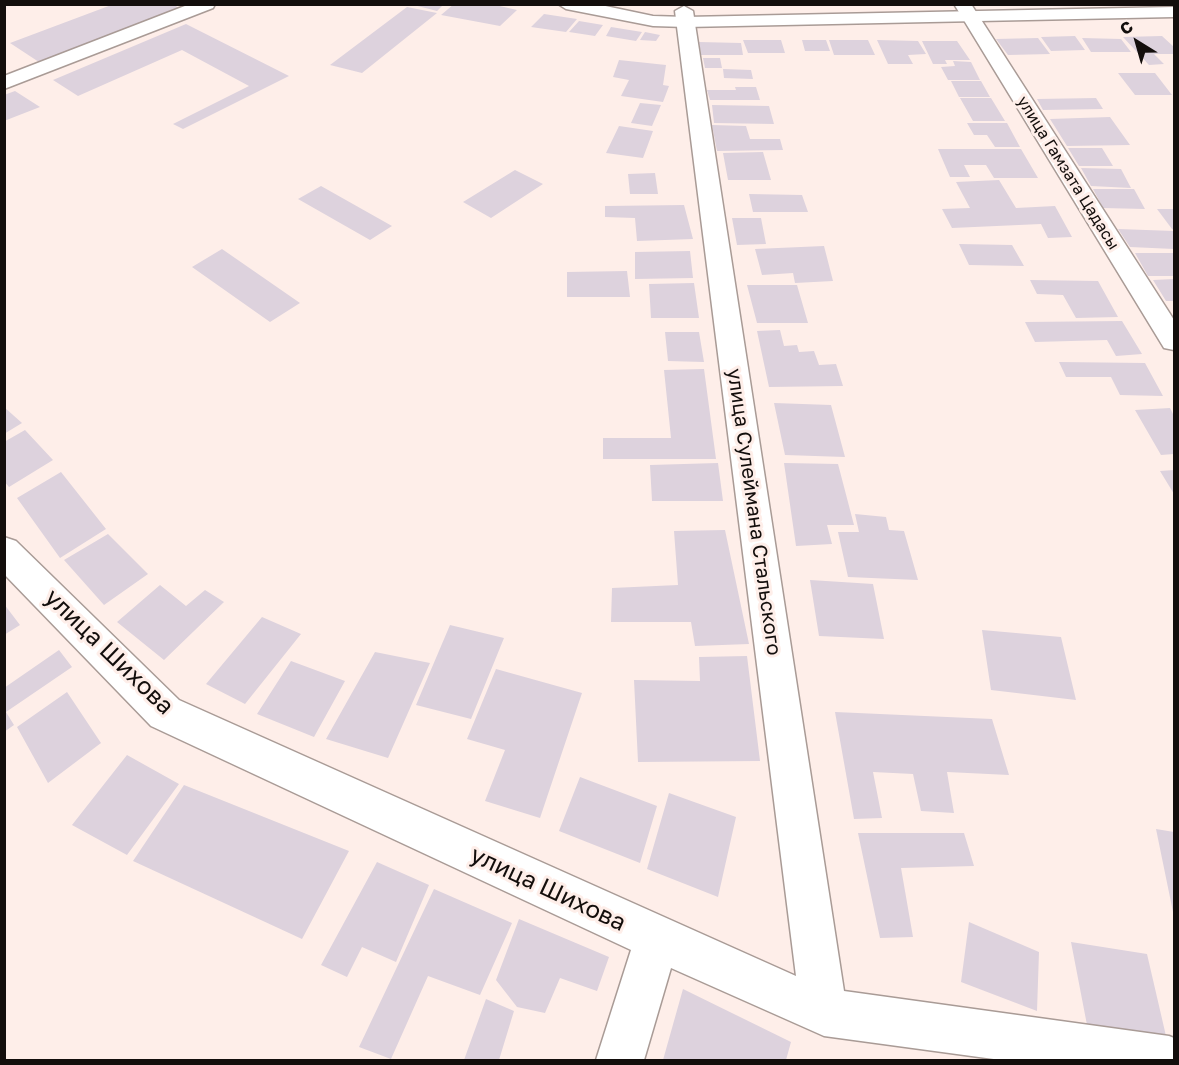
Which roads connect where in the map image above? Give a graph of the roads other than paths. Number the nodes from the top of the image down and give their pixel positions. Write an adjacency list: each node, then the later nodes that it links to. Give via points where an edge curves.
1 (207, 4): 9 (street)
2 (566, 4): 8 (street, via 654,21)
3 (619, 4): 8 (street)
4 (920, 4): 8 (street)
5 (962, 4): 10 (street, улица Гамзата Цадасы)
6 (1092, 8): 7 (street); 8 (street)
7 (1172, 15)
8 (685, 16): 13 (street, улица Сулеймана Стальского)
9 (4, 83)
10 (1174, 341)
11 (4, 550): 12 (street, улица Шихова, via 165,713)
12 (657, 939): 13 (street, улица Шихова); 14 (street)
13 (824, 1012): 15 (street, улица Шихова)
14 (620, 1060)
15 (1168, 1060)

